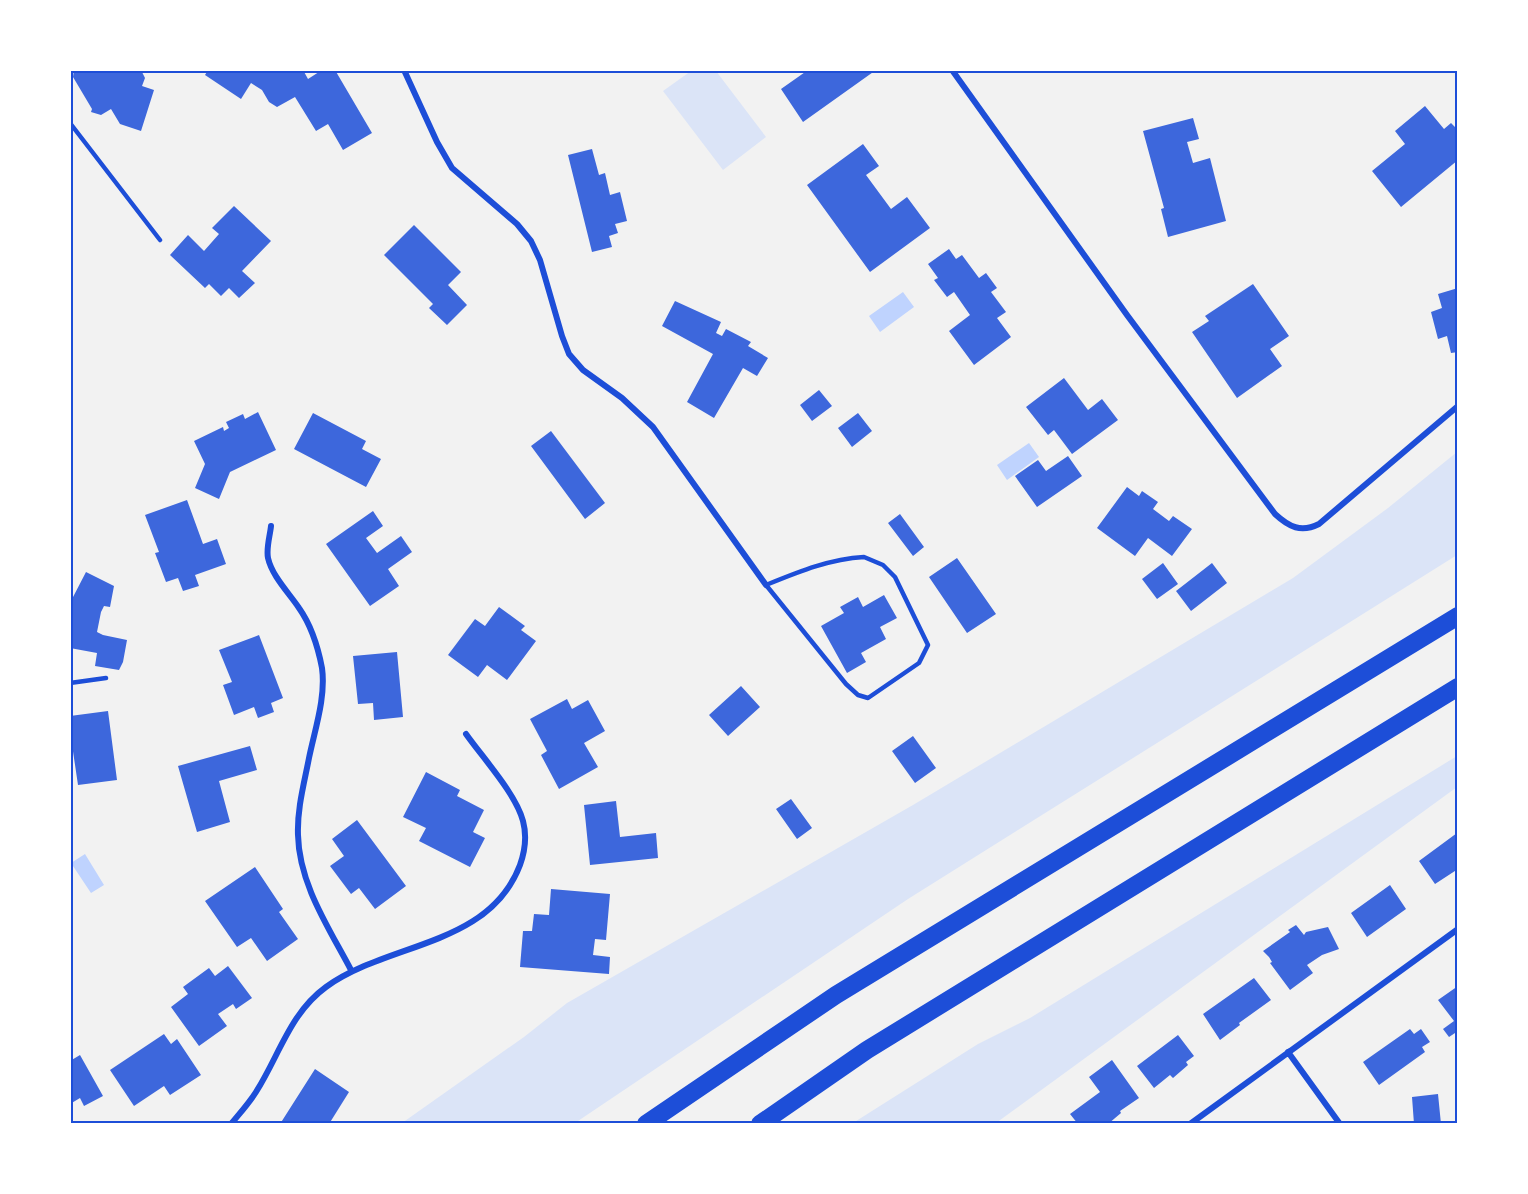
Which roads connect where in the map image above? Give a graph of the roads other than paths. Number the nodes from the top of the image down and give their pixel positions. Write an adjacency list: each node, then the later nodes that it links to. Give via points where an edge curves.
1 (404, 70): 7 (street, via 452,168 531,241 569,354 653,427)
2 (952, 70): 5 (street, via 1127,315 1282,520 1298,529 1319,524)
3 (70, 123): 4 (lane)
4 (160, 240)
5 (1458, 406)
6 (271, 526): 14 (street, via 268,559 305,617 322,667 321,697 300,804 301,856 315,900)
7 (766, 585): 7 (lane, via 821,564 864,557 883,565 895,577 928,645 919,663 886,687 868,698 858,695)
8 (1458, 616): 17 (highway, via 836,995)
9 (106, 678): 10 (lane)
10 (70, 683)
11 (1458, 687): 18 (highway, via 867,1050)
12 (466, 734): 14 (street, via 523,820 525,844 517,874 499,900 468,925)
13 (1458, 929): 15 (street)
14 (351, 970): 16 (street, via 324,988 299,1014 257,1091)
15 (1288, 1052): 19 (street); 20 (street)
16 (231, 1124)
17 (646, 1124)
18 (760, 1124)
19 (1190, 1124)
20 (1340, 1124)

